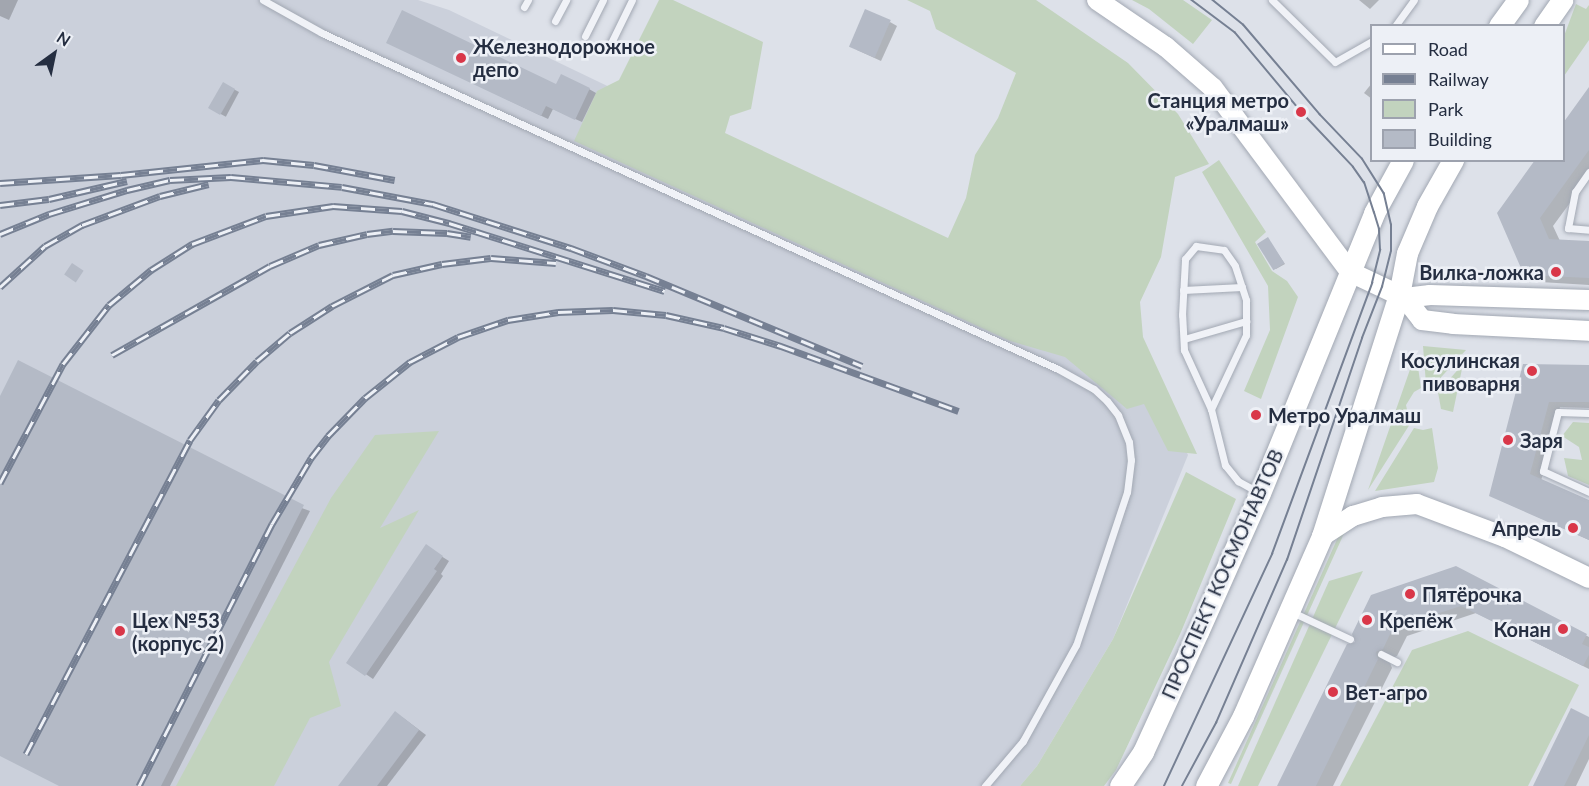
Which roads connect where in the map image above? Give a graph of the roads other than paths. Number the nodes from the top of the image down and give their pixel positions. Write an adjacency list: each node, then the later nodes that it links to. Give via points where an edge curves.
1 (263, 0): 39 (lane, via 322,33 1058,369 1107,401 1118,415 1129,442 1127,492 1076,645 1023,741)
2 (566, 0): 10 (lane)
3 (603, 0): 14 (lane)
4 (632, 0): 16 (lane)
5 (1097, 0): 21 (main road, via 1166,46 1214,88)
6 (1272, 0): 15 (lane, via 1335,62)
7 (1414, 0): 11 (lane)
8 (1518, 0): 12 (main road)
9 (1562, 0): 13 (main road)
10 (555, 21)
11 (1396, 24)
12 (1500, 24)
13 (1545, 24)
14 (585, 36)
15 (1370, 41)
16 (609, 47)
17 (1402, 162): 21 (main road, ПРОСПЕКТ КОСМОНАВТОВ, via 1374,213)
18 (1452, 162): 24 (main road, via 1407,253)
19 (1589, 172): 20 (lane, via 1575,192 1568,228)
20 (1589, 230)
21 (1350, 272): 24 (main road); 32 (main road, ПРОСПЕКТ КОСМОНАВТОВ)
22 (1242, 287): 23 (lane); 23 (lane, via 1224,250 1196,246 1185,259); 26 (lane)
23 (1183, 290): 28 (lane)
24 (1402, 297): 25 (main road); 27 (main road, via 1422,320); 33 (main road)
25 (1589, 300)
26 (1246, 321): 28 (lane); 29 (lane, via 1246,335)
27 (1589, 331)
28 (1184, 339): 29 (lane, via 1184,350)
29 (1211, 409): 32 (lane, via 1225,465 1238,481)
30 (1589, 413): 31 (lane, via 1558,412 1543,471)
31 (1589, 492)
32 (1260, 493): 40 (main road, ПРОСПЕКТ КОСМОНАВТОВ, via 1143,752)
33 (1322, 536): 34 (main road, via 1353,516 1382,507 1417,504 1504,537); 35 (main road)
34 (1589, 578)
35 (1289, 610): 36 (lane); 41 (main road, via 1243,716)
36 (1350, 639)
37 (1381, 654): 38 (lane)
38 (1397, 662)
39 (985, 786)
40 (1120, 786)
41 (1206, 786)

